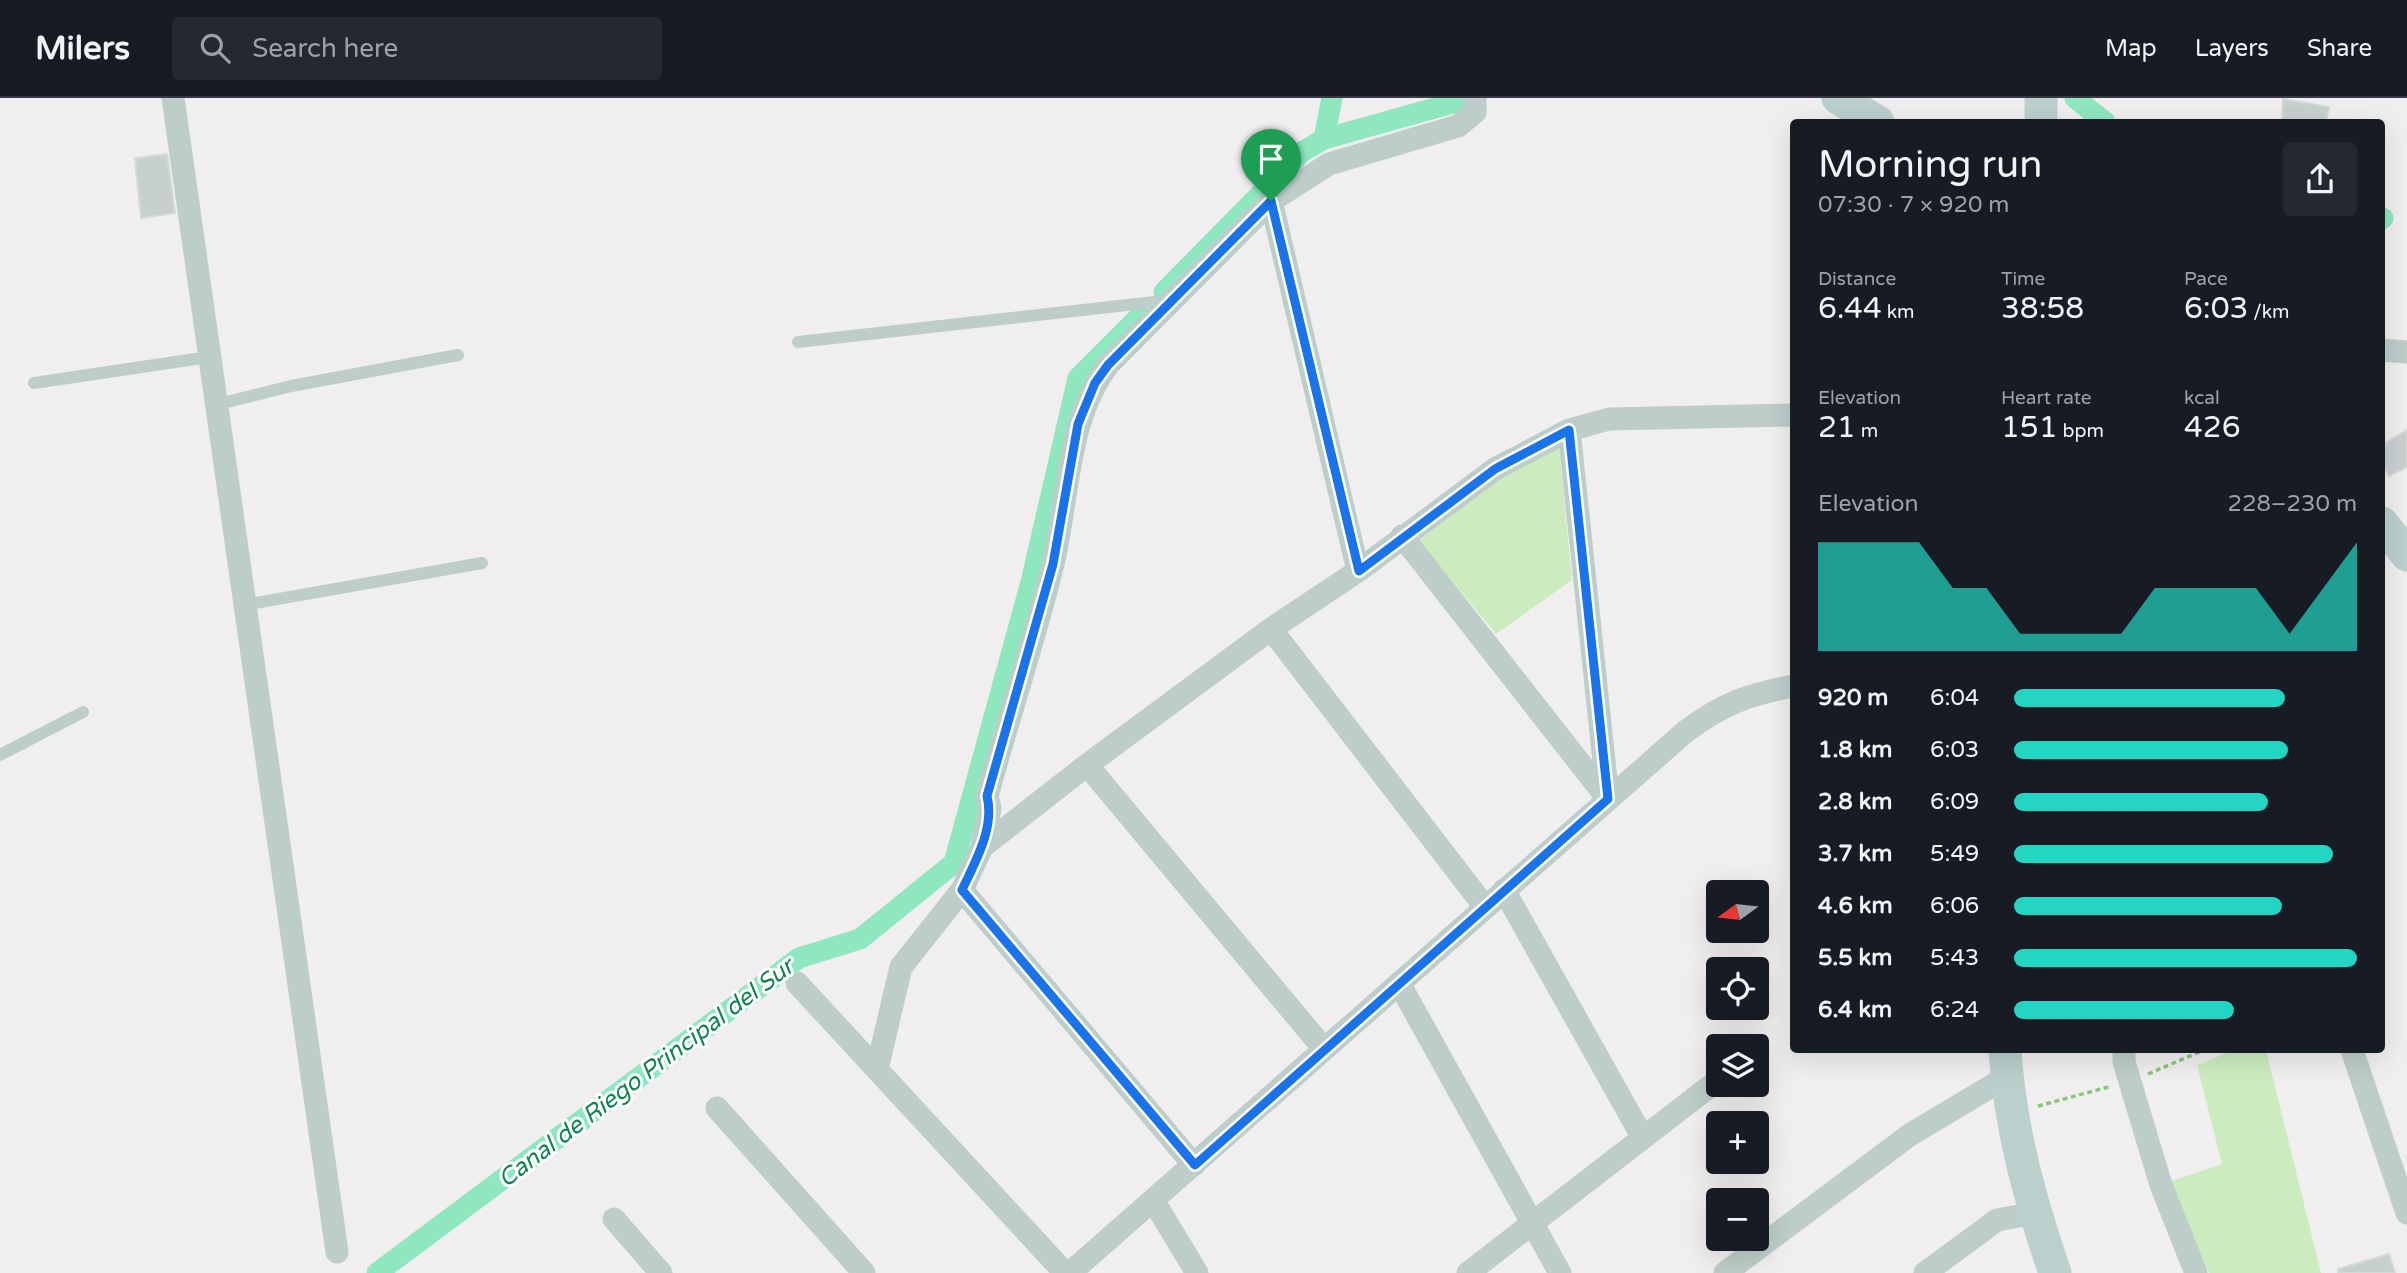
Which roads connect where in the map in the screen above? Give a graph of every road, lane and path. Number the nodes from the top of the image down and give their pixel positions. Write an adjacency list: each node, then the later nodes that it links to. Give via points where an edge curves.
1 (173, 98): 13 (street)
2 (1475, 98): 7 (street, via 1475,112 1458,126 1329,164)
3 (1838, 98): 5 (street)
4 (2041, 98): 6 (street)
5 (1873, 119)
6 (2041, 119)
7 (1271, 201): 8 (street); 20 (street)
8 (1173, 300): 9 (lane); 28 (street, via 1108,365 1078,424 1053,564 987,796 990,808)
9 (798, 342)
10 (2385, 350): 11 (street)
11 (2407, 352)
12 (458, 355): 15 (lane)
13 (209, 357): 14 (lane); 15 (street)
14 (34, 383)
15 (215, 405): 21 (street)
16 (1790, 415): 17 (street, via 1609,419)
17 (1569, 430): 18 (street, via 1495,469); 27 (street)
18 (1402, 536): 20 (street); 27 (street)
19 (482, 563): 21 (lane)
20 (1359, 571): 22 (street)
21 (244, 605): 48 (street)
22 (1270, 629): 26 (street); 31 (street)
23 (1790, 687): 27 (street, via 1715,709)
24 (83, 712): 25 (lane)
25 (0, 755)
26 (1087, 765): 28 (street); 34 (street)
27 (1608, 799): 30 (street)
28 (982, 847): 29 (street)
29 (962, 890): 38 (street, via 901,967); 42 (street)
30 (1504, 890): 31 (street); 41 (street)
31 (1485, 907): 32 (street)
32 (1399, 982): 34 (street); 47 (street)
33 (797, 983): 38 (street)
34 (1324, 1049): 42 (street)
35 (2124, 1053): 59 (street, via 2161,1185)
36 (2353, 1053): 44 (street)
37 (2006, 1063): 45 (street, via 2016,1142); 56 (street)
38 (877, 1069): 51 (street)
39 (1706, 1089): 41 (street)
40 (717, 1108): 50 (street)
41 (1643, 1138): 47 (street)
42 (1195, 1165): 43 (street)
43 (1153, 1200): 52 (street); 53 (street)
44 (2406, 1206)
45 (2035, 1213): 57 (street, via 1997,1220); 58 (street)
46 (614, 1219): 49 (street)
47 (1531, 1225): 54 (street); 55 (street)
48 (337, 1252)
49 (661, 1273)
50 (864, 1273)
51 (1065, 1273)
52 (1070, 1273)
53 (1197, 1273)
54 (1468, 1273)
55 (1560, 1273)
56 (1725, 1273)
57 (1925, 1273)
58 (2055, 1273)
59 (2196, 1273)

